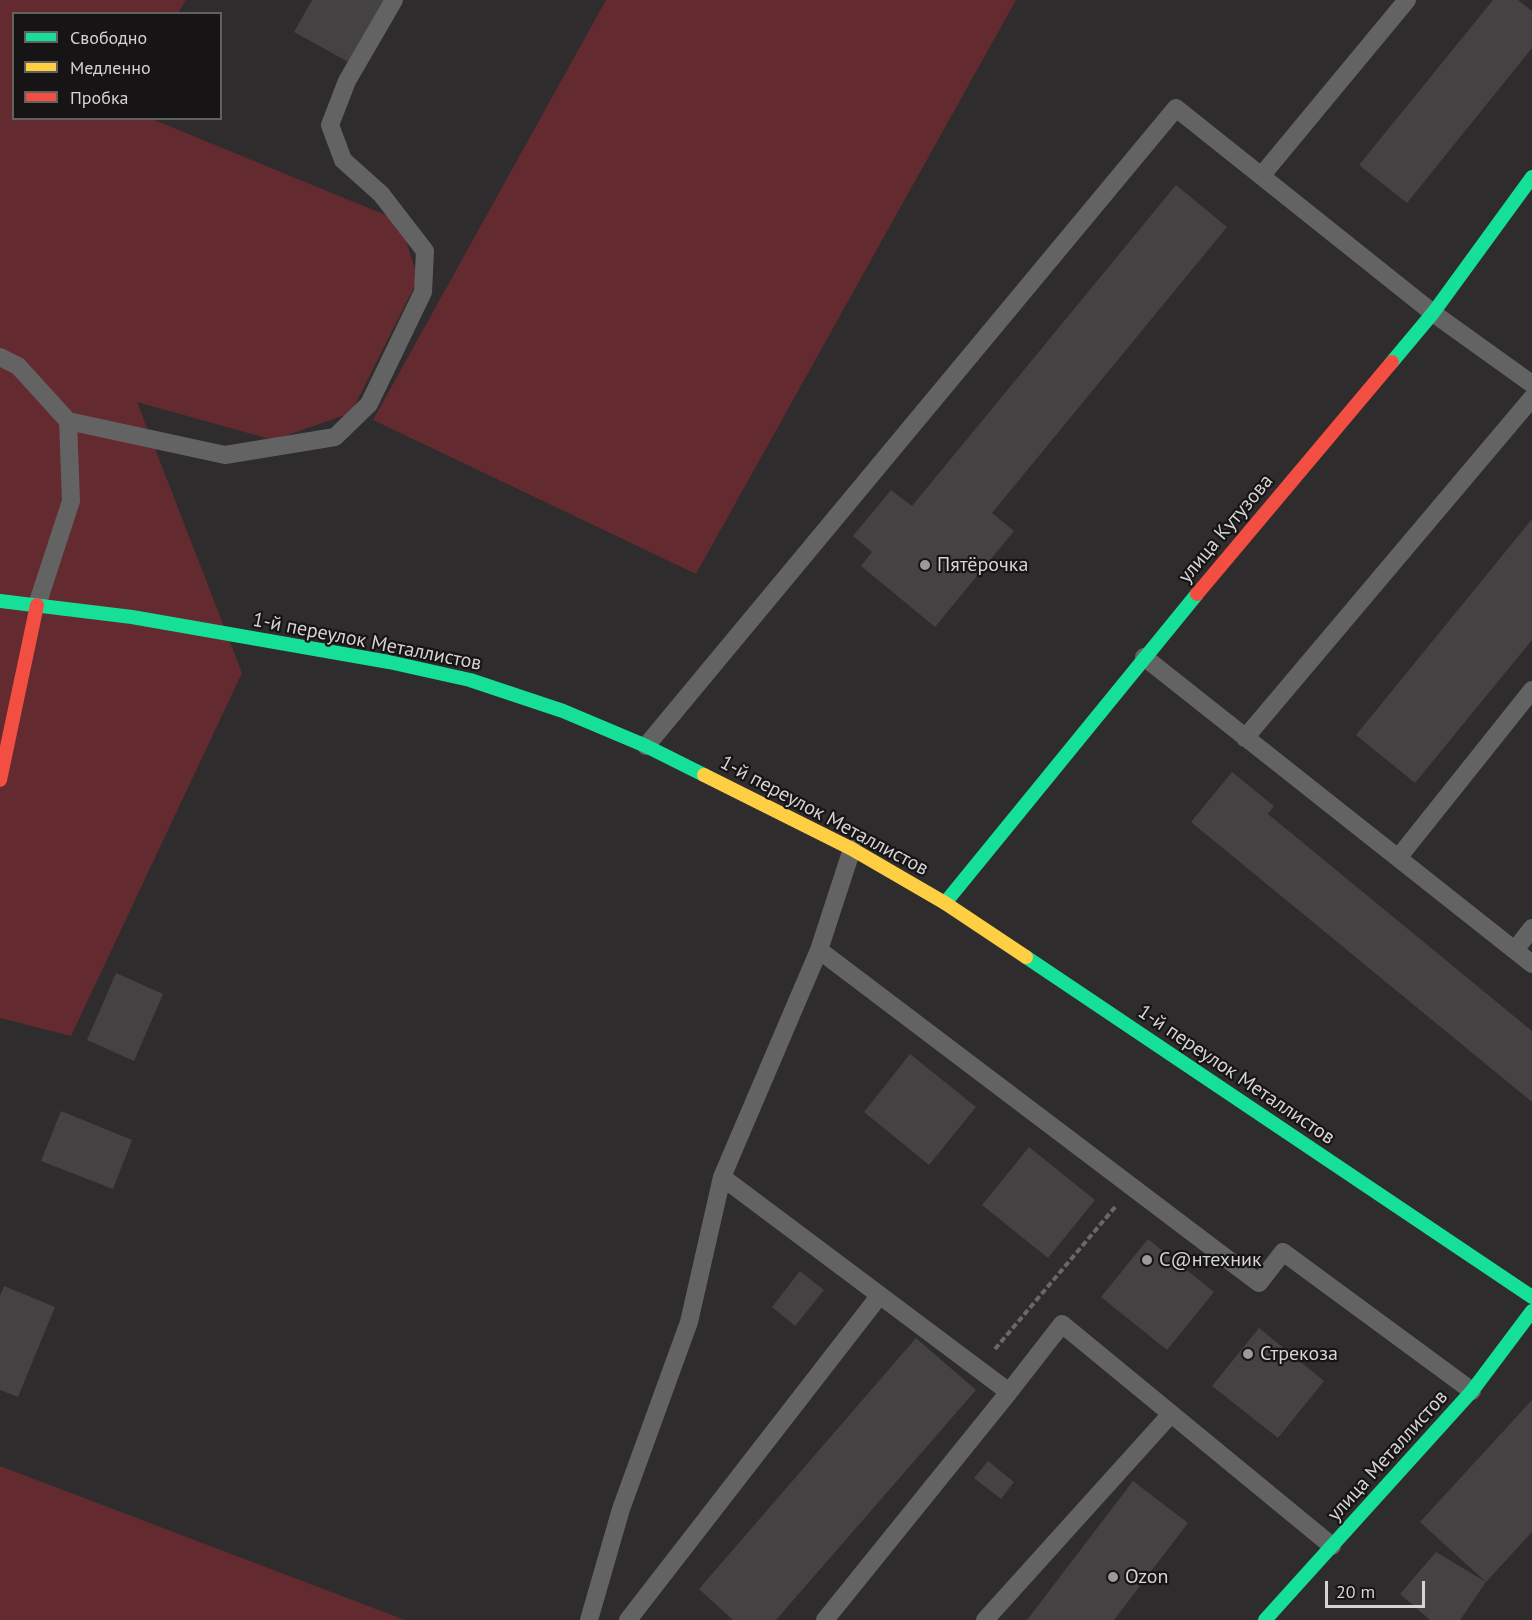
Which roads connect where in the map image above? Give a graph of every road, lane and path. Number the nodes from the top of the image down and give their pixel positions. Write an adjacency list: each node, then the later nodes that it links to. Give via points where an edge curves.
1 (394, 0): 9 (lane, via 347,81 330,125 343,160 381,194 425,251 423,292 369,404 335,437 225,454)
2 (1407, 0): 3 (lane)
3 (1262, 175): 5 (lane); 15 (lane, via 1176,108)
4 (1532, 177): 5 (street, улица Кутузова)
5 (1433, 313): 7 (lane); 12 (street, улица Кутузова)
6 (0, 357): 9 (lane, via 18,366)
7 (1532, 384)
8 (1532, 398): 14 (lane)
9 (68, 421): 11 (lane, via 71,501)
10 (0, 601): 11 (street, 1-й переулок Металлистов)
11 (37, 605): 15 (street, 1-й переулок Металлистов, via 214,631 470,680 563,711); 16 (street)
12 (1144, 657): 14 (lane); 19 (street, улица Кутузова)
13 (1532, 690): 18 (lane)
14 (1245, 738): 18 (lane)
15 (646, 746): 17 (street, 1-й переулок Металлистов)
16 (0, 780)
17 (852, 849): 19 (street, 1-й переулок Металлистов); 21 (lane)
18 (1398, 858): 22 (lane)
19 (945, 903): 27 (street, 1-й переулок Металлистов)
20 (1532, 928): 22 (lane)
21 (819, 950): 24 (lane); 25 (lane)
22 (1515, 950): 23 (lane)
23 (1532, 964)
24 (722, 1177): 26 (lane); 34 (lane, via 689,1322 621,1509)
25 (1132, 1186): 29 (path); 30 (lane, via 1259,1283 1283,1252)
26 (880, 1295): 29 (lane); 35 (lane)
27 (1532, 1297)
28 (1532, 1311): 30 (street, улица Металлистов)
29 (979, 1368): 31 (lane)
30 (1472, 1391): 33 (street, улица Металлистов)
31 (1009, 1392): 32 (lane, via 1062,1324); 36 (lane)
32 (1171, 1414): 33 (lane); 37 (lane)
33 (1332, 1546): 38 (street, улица Металлистов)
34 (589, 1620)
35 (628, 1620)
36 (825, 1620)
37 (985, 1620)
38 (1265, 1620)

